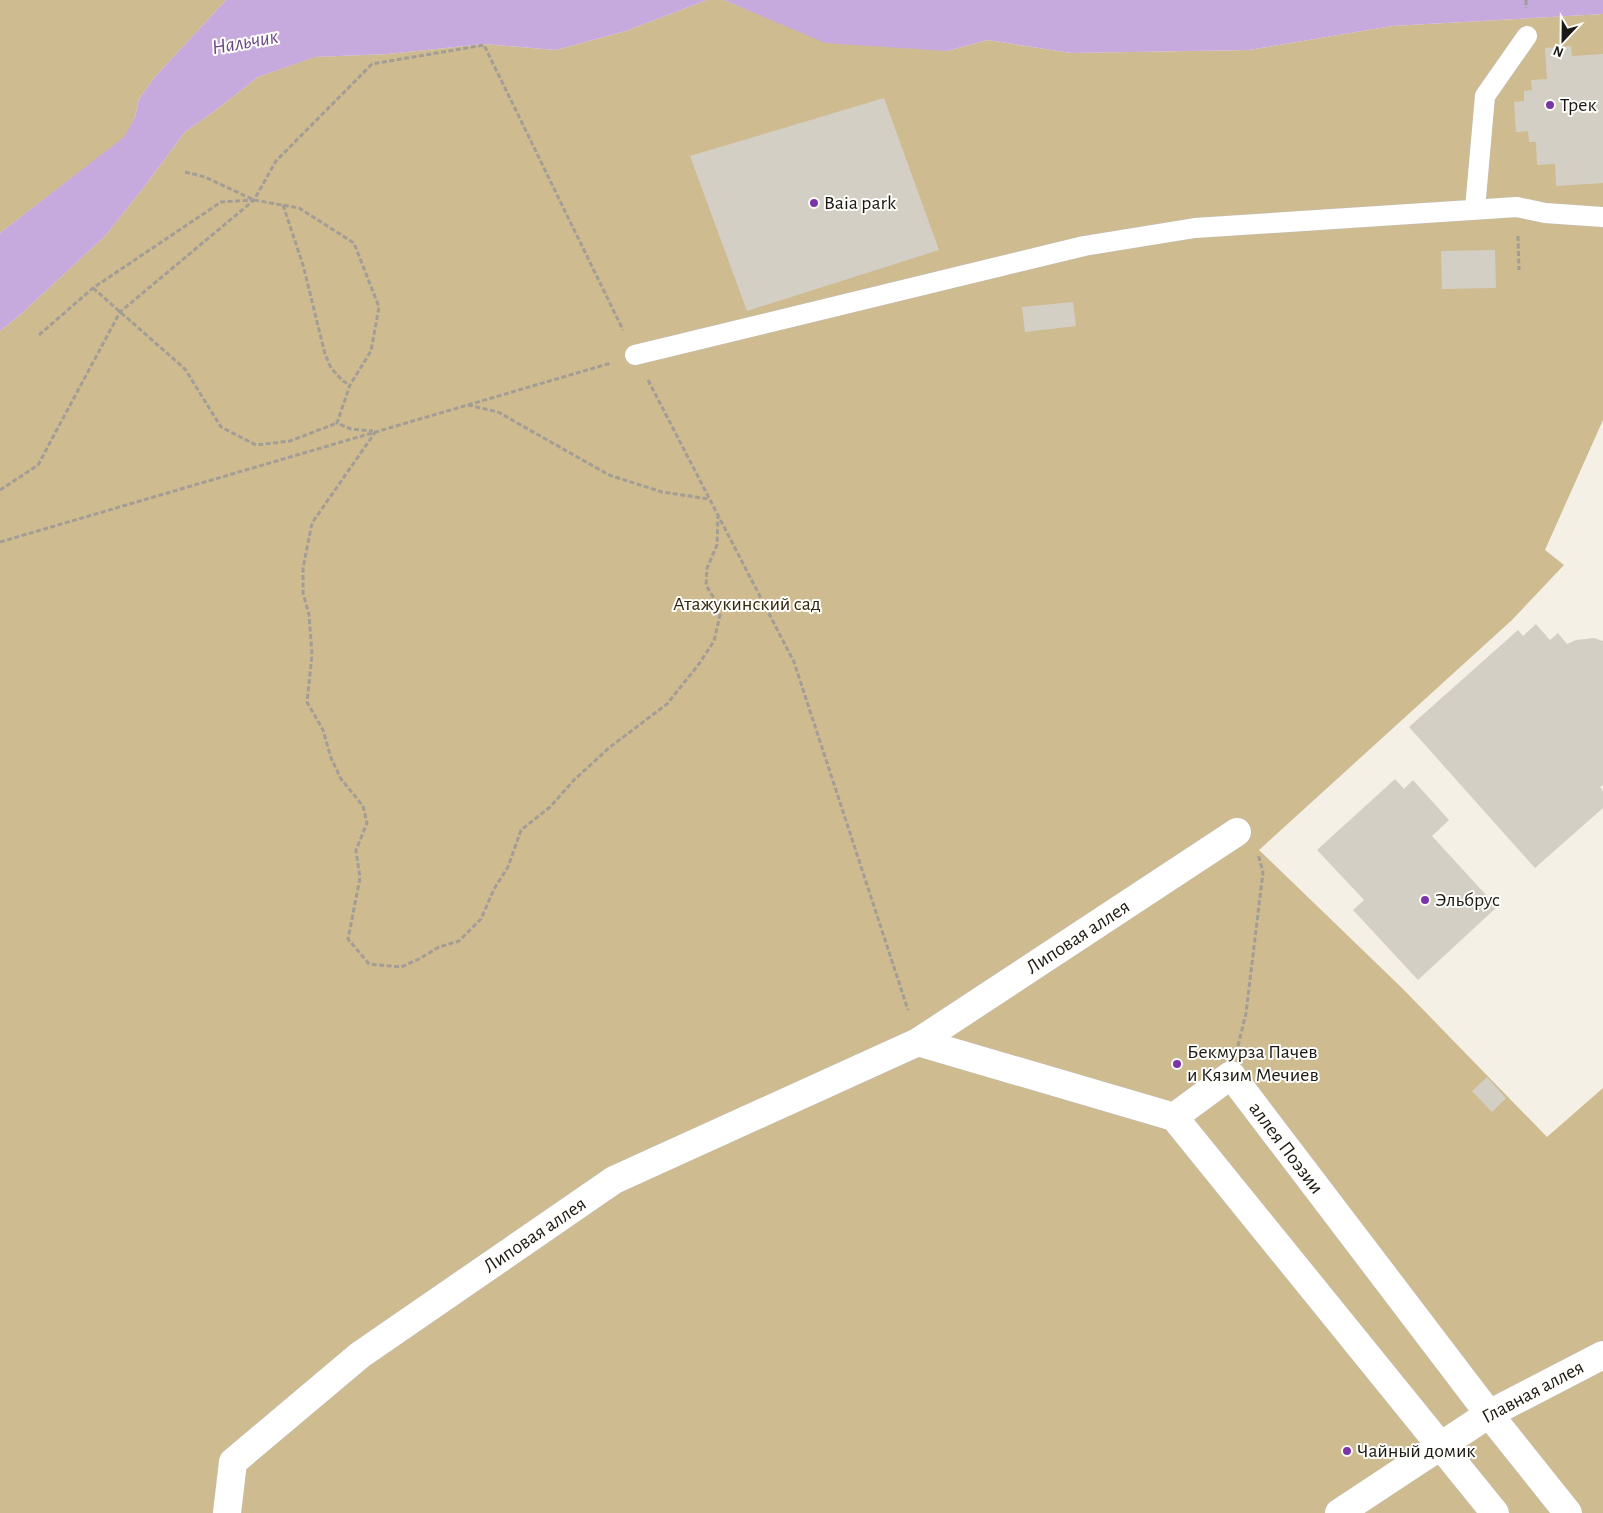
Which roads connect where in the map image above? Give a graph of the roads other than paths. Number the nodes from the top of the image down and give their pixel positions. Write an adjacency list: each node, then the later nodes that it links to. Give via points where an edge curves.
1 (1527, 36): 2 (lane, via 1485,96)
2 (1475, 209): 3 (lane, via 1517,207); 4 (lane, via 1195,228 1084,246)
3 (1603, 216)
4 (636, 355)
5 (1237, 832): 6 (street, Липовая аллея)
6 (918, 1042): 7 (street); 11 (street, Липовая аллея, via 614,1180 360,1355 233,1462)
7 (1174, 1117): 9 (street, аллея Поэзии, via 1231,1075); 10 (street)
8 (1603, 1355): 9 (street, Главная аллея)
9 (1488, 1414): 10 (street, Главная аллея); 14 (street, аллея Поэзии)
10 (1441, 1445): 12 (street, Главная аллея); 13 (street)
11 (227, 1513)
12 (1339, 1513)
13 (1495, 1513)
14 (1568, 1513)

